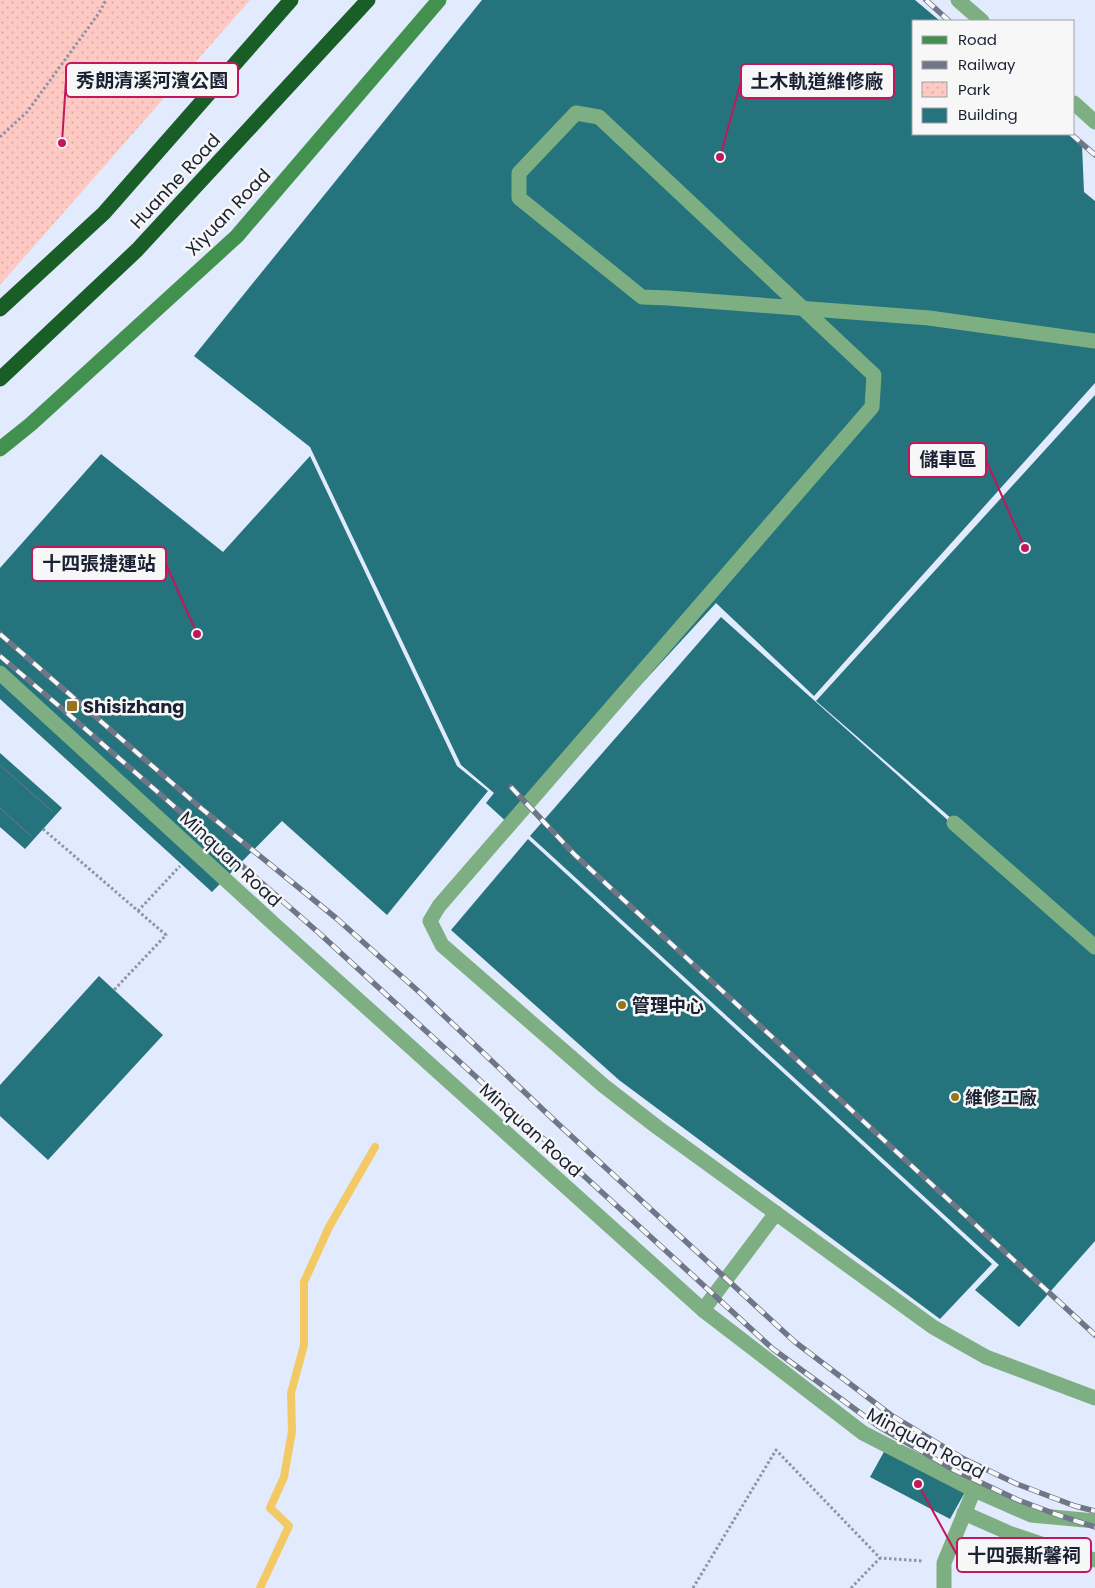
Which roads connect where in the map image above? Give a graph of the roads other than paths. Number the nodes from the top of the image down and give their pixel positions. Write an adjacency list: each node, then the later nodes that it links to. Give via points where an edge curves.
1 (277, 0): 7 (highway)
2 (291, 0): 7 (highway, Huanhe Road)
3 (368, 0): 12 (highway, Huanhe Road, via 137,250)
4 (439, 0): 13 (street, Xiyuan Road, via 237,236)
5 (958, 0): 6 (lane)
6 (981, 20)
7 (221, 79): 10 (highway, Huanhe Road, via 104,213)
8 (1075, 104): 9 (lane)
9 (1095, 122)
10 (0, 309)
11 (1095, 341): 17 (lane, via 929,318 823,310 803,308 794,308 642,297 519,198 519,173 576,113 599,117 788,293 795,300 802,307 809,314 874,375 872,407 439,906 430,921 442,946 604,1086)
12 (0, 379)
13 (0, 449)
14 (0, 673): 18 (lane, Minquan Road)
15 (954, 823): 16 (lane)
16 (1095, 947)
17 (776, 1214): 18 (lane); 19 (lane, via 933,1327 986,1357)
18 (703, 1310): 20 (lane, Minquan Road, via 863,1433)
19 (1095, 1398)
20 (974, 1490): 21 (lane); 22 (lane, Minquan Road, via 1031,1515)
21 (964, 1513): 23 (lane, via 1009,1534); 24 (lane, via 944,1563)
22 (1095, 1521)
23 (1095, 1560)
24 (944, 1588)

